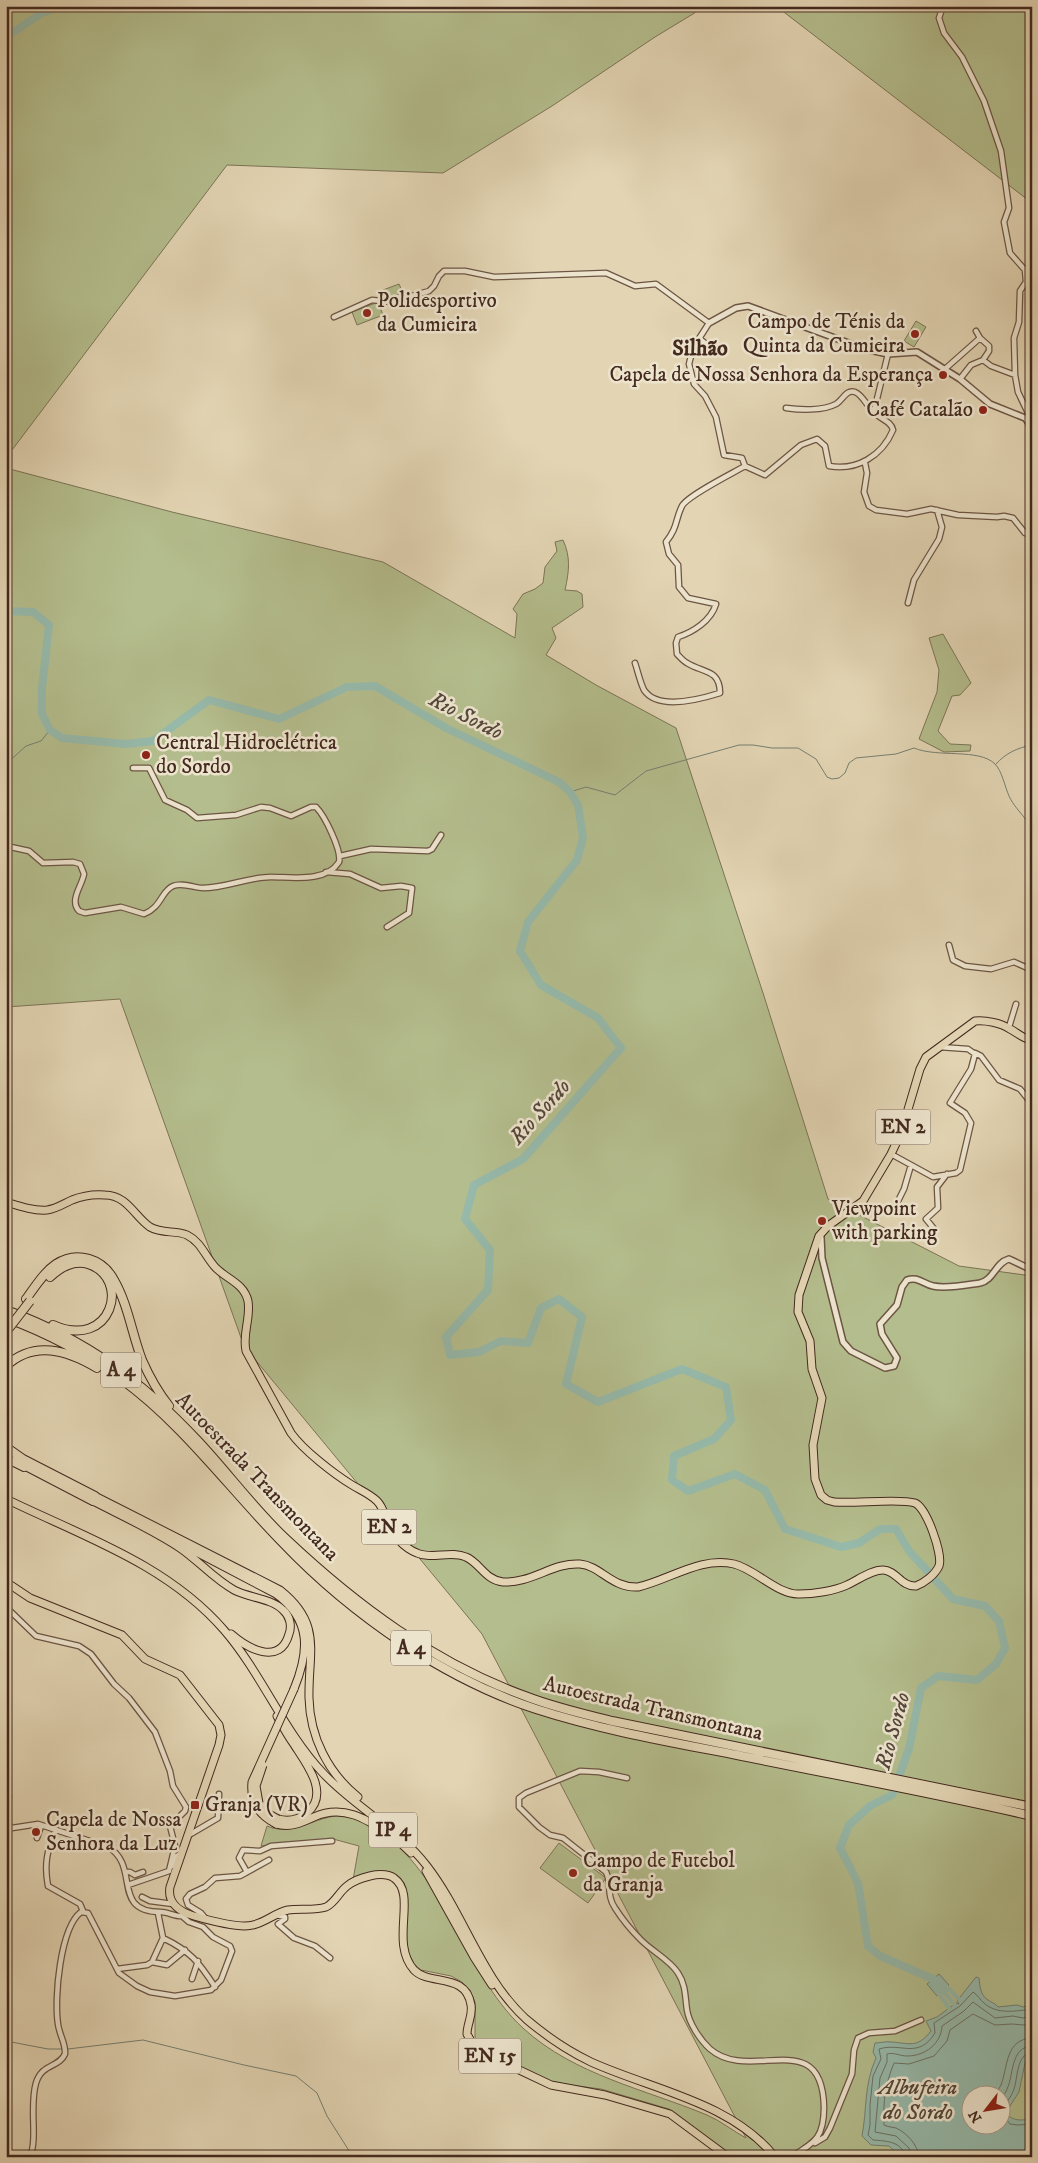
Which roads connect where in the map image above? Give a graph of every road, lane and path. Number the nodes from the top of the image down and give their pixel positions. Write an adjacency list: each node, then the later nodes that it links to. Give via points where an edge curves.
1 (943, 6): 2 (street, via 939,18 944,33 962,57 984,101 1001,151 1009,208 1004,222 1010,253 1025,270)
2 (1026, 282): 3 (street); 13 (street, via 1020,291 1019,322 1014,338)
3 (1032, 284)
4 (334, 317): 5 (street, via 372,300 391,302 429,291 444,271 465,271 494,277 606,273 635,286 656,284)
5 (709, 323): 7 (street); 10 (street, via 736,308 748,306 865,349)
6 (976, 331): 8 (street)
7 (700, 338): 9 (street); 20 (street, via 693,348 690,375 716,417 724,455 742,458)
8 (980, 338): 11 (street, via 989,346); 12 (street)
9 (711, 348)
10 (888, 354): 12 (street, via 917,352); 16 (street)
11 (983, 360): 13 (street); 14 (street, via 971,365)
12 (946, 369): 14 (street)
13 (1015, 375): 17 (street)
14 (960, 379): 17 (street, via 990,404 1023,416)
15 (786, 408): 16 (street, via 830,406 853,392)
16 (874, 412): 19 (street, via 891,424 893,430 875,456)
17 (1029, 423): 18 (street)
18 (1032, 438)
19 (865, 463): 20 (street, via 839,468 829,466 825,446 816,440 801,446 765,475); 21 (street, via 868,474 864,492 869,506 889,513)
20 (745, 466): 24 (street, via 682,505 674,532 666,542 669,554 678,565 679,587 688,598 716,604 714,612 694,632 678,637 677,654 687,663 714,675 720,683 720,693 676,703 658,700 644,690)
21 (937, 510): 22 (street, via 958,515 1013,518 1025,533); 23 (street, via 942,527 939,539 914,580)
22 (1032, 535)
23 (908, 603)
24 (635, 663)
25 (133, 768): 28 (street, via 149,768 165,800 198,818 236,815 260,807 290,816 315,807 331,830)
26 (441, 835): 28 (street, via 429,851 372,849)
27 (6, 846): 29 (street, via 28,851 42,862 80,865 84,877 75,902 78,910 84,913 121,906 136,913 145,913 158,906 168,889 178,884 204,888 259,878 305,877)
28 (340, 856): 29 (street, via 337,865)
29 (326, 872): 30 (street, via 350,874 381,888 412,887 409,913)
30 (387, 927)
31 (949, 945): 32 (street, via 952,960 960,965 991,970 1014,962)
32 (1032, 970)
33 (1016, 1004): 34 (street)
34 (1009, 1027): 35 (main road, EN 2, via 1025,1039); 36 (main road, EN 2, via 975,1021)
35 (1032, 1040)
36 (937, 1047): 37 (street); 39 (main road, EN 2, via 922,1065 900,1136)
37 (974, 1052): 38 (street, via 999,1080 1020,1089); 41 (street, via 976,1057 971,1069 950,1103 967,1115 970,1130 960,1170)
38 (1032, 1104)
39 (891, 1154): 40 (street); 45 (main road, EN 2, via 863,1201)
40 (911, 1165): 41 (street, via 933,1177); 43 (street)
41 (947, 1174): 44 (street, via 937,1188 938,1208 926,1219)
42 (6, 1202): 46 (main road, EN 2, via 45,1210 78,1198 110,1195 126,1203 151,1228 182,1233 194,1240 215,1267 245,1293 248,1308 246,1351 292,1435 347,1482 377,1501 394,1535 418,1554 463,1555 489,1577 504,1582 527,1579 578,1564 589,1566 619,1584 636,1587 705,1564 724,1562 741,1566 795,1594 842,1587 881,1570 889,1571 913,1586 921,1584 938,1567 938,1552 926,1515 918,1505 909,1502 834,1502 825,1499 818,1489 813,1447 822,1398 812,1370 810,1341 797,1306)
43 (895, 1207)
44 (935, 1230)
45 (820, 1234): 46 (main road, EN 2); 47 (street)
46 (810, 1260): 47 (street, via 818,1259)
47 (823, 1264): 48 (street, via 844,1344 851,1351 885,1368 894,1366 897,1358 882,1334 880,1324 897,1305 907,1280 916,1278 937,1287 980,1283 989,1279 1001,1263 1009,1259)
48 (1032, 1270)
49 (28, 1300): 52 (highway, via 50,1276 75,1263 96,1267 110,1283 112,1302 104,1318 87,1330 74,1332 38,1318); 53 (highway); 54 (highway, bridge); 57 (highway, via 46,1274 64,1260 85,1257 106,1268 115,1281 142,1360 154,1384)
50 (6, 1310): 52 (highway, Autoestrada Transmontana / A 4)
51 (6, 1318): 56 (highway, Autoestrada Transmontana / A 4, via 88,1357)
52 (32, 1319): 57 (highway, Autoestrada Transmontana / A 4, via 85,1346 124,1372)
53 (6, 1324)
54 (6, 1332)
55 (6, 1366): 56 (highway, via 29,1352 52,1349 94,1366)
56 (144, 1398): 73 (highway, Autoestrada Transmontana / A 4, via 189,1440 281,1542 327,1587 365,1618 430,1660 487,1689 535,1708 662,1740)
57 (197, 1440): 73 (highway, Autoestrada Transmontana / A 4, via 285,1538 369,1610 413,1641 489,1681 560,1708)
58 (6, 1442): 62 (highway)
59 (6, 1447): 62 (highway)
60 (6, 1453): 62 (highway)
61 (6, 1458): 62 (highway)
62 (34, 1468): 63 (highway)
63 (94, 1498): 66 (main road); 70 (main road, via 280,1590 299,1607)
64 (6, 1499): 67 (main road, IP 4)
65 (6, 1504): 71 (main road, IP 4, via 127,1559 172,1585 213,1621)
66 (149, 1530): 67 (main road, via 182,1550 236,1592 282,1608 290,1621 284,1643 268,1652 246,1646 174,1582 135,1558); 72 (main road, via 287,1601 305,1636 306,1652)
67 (96, 1541): 106 (main road, IP 4, via 169,1581 224,1630 322,1772 399,1835 428,1867)
68 (6, 1582): 83 (main road, via 28,1597 124,1636 145,1660 174,1671 184,1679 215,1719 221,1729 220,1742)
69 (6, 1607): 89 (street, via 36,1636 88,1651 155,1732 170,1771 172,1786 186,1807 170,1826 175,1843)
70 (310, 1634): 72 (main road, via 307,1666); 106 (main road, via 311,1718 324,1756 348,1789 402,1834 428,1862 449,1894)
71 (258, 1684): 80 (main road, via 316,1782 316,1796 310,1810 295,1820); 85 (main road, IP 4, via 319,1774)
72 (295, 1691): 80 (main road, bridge, via 252,1782 255,1806 262,1815)
73 (757, 1755): 77 (highway, Autoestrada Transmontana / A 4)
74 (627, 1778): 111 (street, via 580,1771 526,1793 518,1798 519,1807 550,1835 563,1838 606,1872 608,1893 614,1908 641,1940 677,1971 684,1982 687,2012 698,2034 710,2048 718,2054 742,2060 797,2060 816,2072 823,2094 823,2121 819,2135)
75 (219, 1794): 83 (street, via 218,1818)
76 (1032, 1807): 77 (highway, Autoestrada Transmontana / A 4)
77 (1019, 1809): 78 (highway, Autoestrada Transmontana / A 4)
78 (1032, 1816)
79 (6, 1822): 81 (street, via 12,1828)
80 (277, 1822): 85 (main road, via 288,1826 328,1812 350,1813 367,1819)
81 (41, 1826): 82 (street); 84 (street)
82 (56, 1830): 90 (street, via 111,1849 117,1854); 96 (street, via 46,1852 48,1886 80,1904)
83 (188, 1836): 87 (main road)
84 (38, 1838)
85 (396, 1839): 115 (main road, IP 4, via 425,1870 498,1995 523,2021 555,2046 588,2065 726,2120 748,2135)
86 (332, 1841): 92 (street, via 271,1846 260,1851 243,1850 239,1858)
87 (182, 1852): 89 (street); 95 (main road, via 170,1890)
88 (269, 1860): 92 (street)
89 (169, 1871): 93 (street)
90 (125, 1872): 91 (street, via 135,1876); 93 (street)
91 (143, 1872)
92 (247, 1872): 100 (street, via 215,1878 188,1896 189,1906)
93 (128, 1884): 97 (street, via 129,1897 134,1905)
94 (142, 1896): 95 (street, via 150,1901)
95 (173, 1904): 99 (main road, EN 15)
96 (83, 1911): 107 (street, via 89,1914); 113 (street, via 68,1930 61,1954 57,2017 65,2054 62,2060 43,2070 36,2081)
97 (158, 1912): 99 (street); 101 (street)
98 (275, 1914): 100 (main road, EN 15, via 250,1926); 103 (street, via 285,1917 278,1924 294,1938 316,1946); 114 (main road, EN 15, via 325,1907 347,1885 385,1874 391,1876 399,1882 404,1896 402,1941 408,1959 419,1974 450,1981 467,1994 472,2007 468,2034 476,2048 554,2086 605,2095 667,2112)
99 (184, 1915): 100 (main road, EN 15); 109 (street, via 189,1922 201,1926 232,1948 223,1976)
100 (206, 1919)
101 (163, 1938): 102 (street); 105 (street)
102 (185, 1950): 104 (street); 105 (street, via 167,1964)
103 (330, 1958)
104 (198, 1961): 108 (street); 109 (street)
105 (152, 1962): 107 (street)
106 (485, 1964): 116 (main road, IP 4, via 502,1993 525,2018 557,2043 590,2061 727,2117 750,2132)
107 (117, 1969): 109 (street, via 140,1988 168,1996)
108 (192, 1979)
109 (215, 1987)
110 (921, 2020): 111 (street, via 895,2031 869,2033 858,2038 852,2074 830,2128 822,2139)
111 (811, 2145): 112 (street)
112 (793, 2156)
113 (30, 2157)
114 (728, 2157)
115 (770, 2157)
116 (775, 2157)

